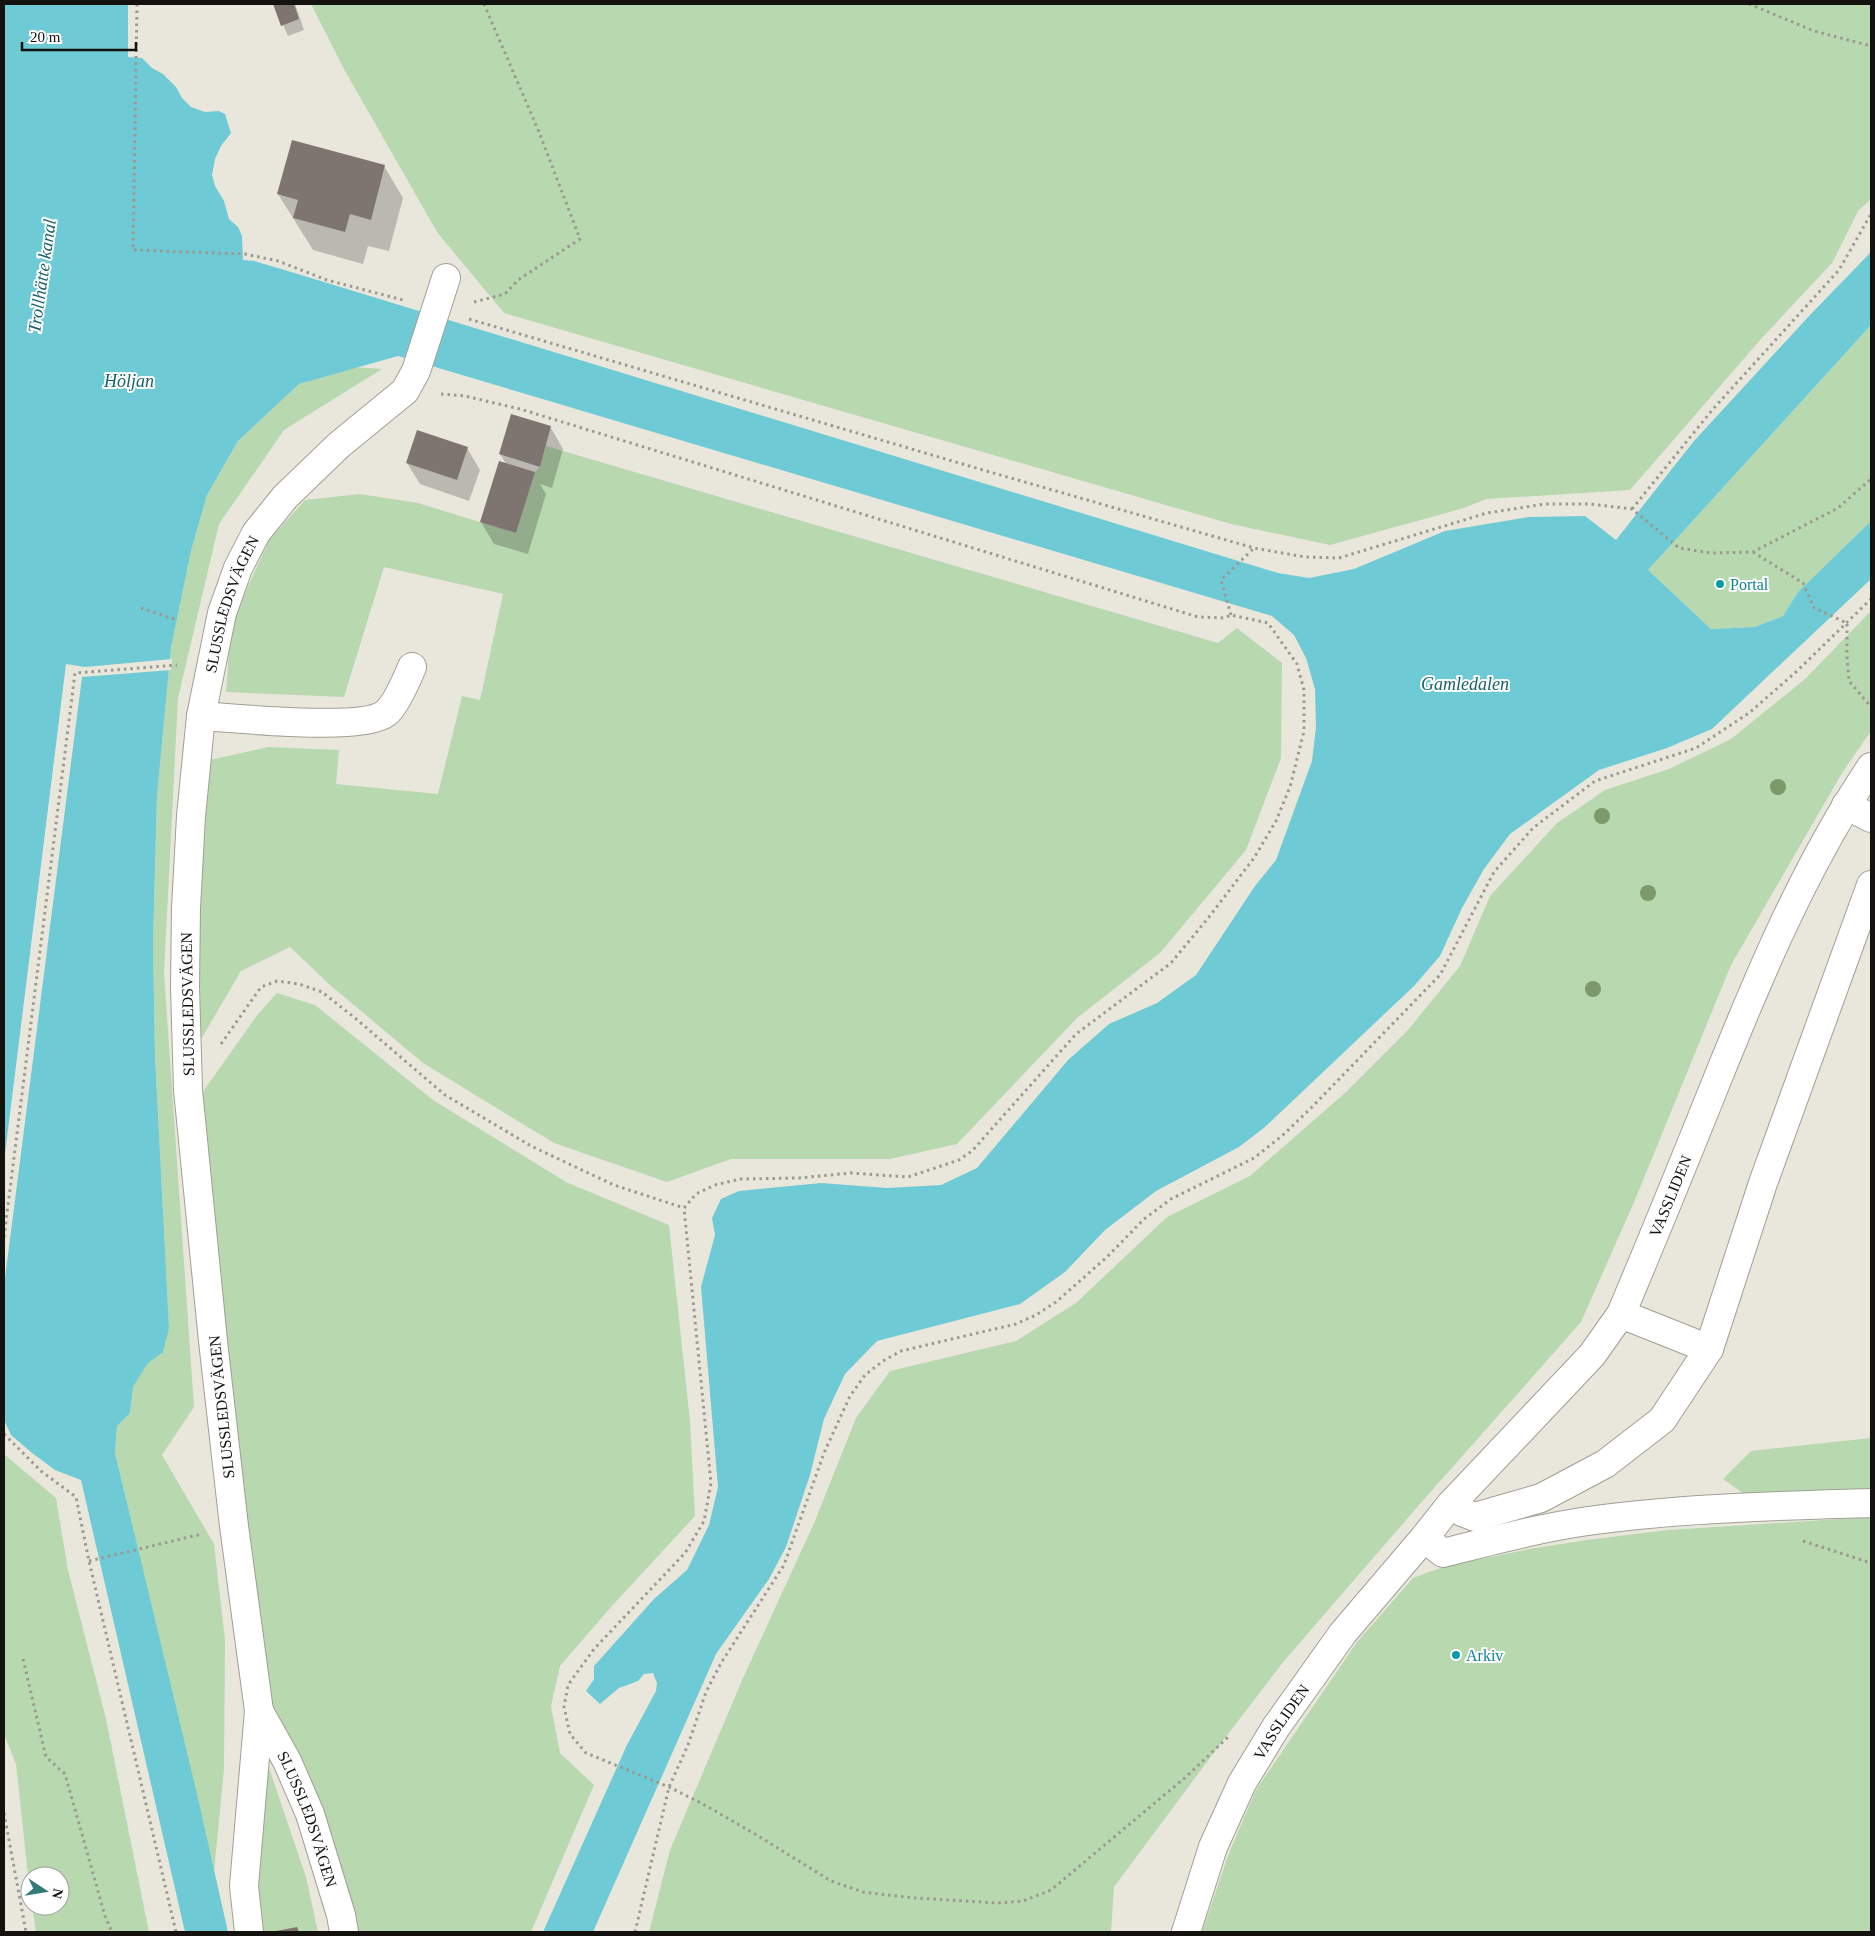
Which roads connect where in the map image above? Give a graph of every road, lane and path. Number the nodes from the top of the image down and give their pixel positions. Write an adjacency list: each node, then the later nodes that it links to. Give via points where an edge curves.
1 (138, 4): 7 (path, via 133,250 245,254 278,261 327,280)
2 (484, 4): 7 (path, via 539,132 580,239 518,280 505,294)
3 (1749, 4): 4 (path, via 1814,31)
4 (1871, 46)
5 (1871, 214): 10 (path, via 1839,270 1713,409)
6 (446, 278): 7 (street)
7 (436, 310): 8 (street); 11 (path)
8 (411, 381): 15 (path, via 520,409 1198,617 1224,618); 18 (street, SLUSSLEDSVÄGEN, via 284,497 256,533 238,568 222,613)
9 (1871, 479): 12 (path, via 1838,508)
10 (1632, 509): 11 (path, via 1589,504 1545,504 1487,513 1339,558); 12 (path, via 1679,548 1712,553)
11 (1254, 548): 15 (path, via 1221,580)
12 (1753, 552): 17 (path, via 1803,583 1814,608)
13 (1871, 599): 17 (path)
14 (141, 608): 16 (path)
15 (1231, 615): 27 (path, via 1268,624 1297,664 1304,690 1304,731 1290,787 1276,821 1248,865 1171,962 1076,1034 972,1151 960,1160 908,1178 851,1173 740,1179 696,1194)
16 (177, 620)
17 (1847, 623): 20 (path, via 1849,681); 40 (path, via 1749,713 1696,748 1595,781 1532,828 1494,872 1440,975 1312,1107 1254,1158 1171,1199 1144,1219 1056,1302 1036,1315 1016,1324 901,1351 865,1375 850,1396 824,1453 784,1565 721,1662 706,1692 688,1745)
18 (210, 663): 21 (street, SLUSSLEDSVÄGEN); 28 (path, via 75,672)
19 (412, 667): 21 (street, via 386,714 364,722 326,724)
20 (1871, 707)
21 (201, 716): 34 (street, SLUSSLEDSVÄGEN, via 186,908 188,1090)
22 (1871, 767): 23 (street, VASSLIDEN)
23 (1846, 805): 24 (street); 29 (street, VASSLIDEN, via 1813,863 1771,951)
24 (1871, 818)
25 (1871, 884): 30 (street, via 1763,1183)
26 (219, 1047): 27 (path, via 261,987 277,981 299,984 322,992 445,1095 530,1146 614,1184)
27 (684, 1208): 40 (path, via 712,1483 704,1521 685,1553 594,1649 568,1685 564,1707 570,1734 586,1753)
28 (4, 1237)
29 (1621, 1314): 30 (street); 33 (street, VASSLIDEN, via 1592,1355)
30 (1709, 1348): 33 (street, via 1662,1420 1605,1464 1541,1498 1475,1517)
31 (4, 1434): 36 (path, via 41,1471 76,1497)
32 (1871, 1503): 35 (street, via 1751,1507 1588,1521 1443,1553)
33 (1451, 1504): 35 (street, VASSLIDEN)
34 (234, 1526): 36 (path); 38 (street, SLUSSLEDSVÄGEN)
35 (1424, 1538): 39 (street, VASSLIDEN, via 1343,1633)
36 (89, 1561): 44 (path)
37 (23, 1659): 43 (path, via 46,1758 66,1774)
38 (259, 1711): 45 (street, SLUSSLEDSVÄGEN, via 244,1886); 46 (street, SLUSSLEDSVÄGEN, via 287,1761 310,1814)
39 (1276, 1727): 40 (path, via 1240,1728 1051,1890 1023,1901 998,1903 863,1892 831,1881 755,1834); 48 (street, VASSLIDEN, via 1242,1783 1213,1847)
40 (667, 1787): 47 (path)
41 (4, 1813): 42 (path)
42 (26, 1932)
43 (112, 1932)
44 (176, 1932)
45 (249, 1932)
46 (344, 1932)
47 (635, 1932)
48 (1186, 1932)

